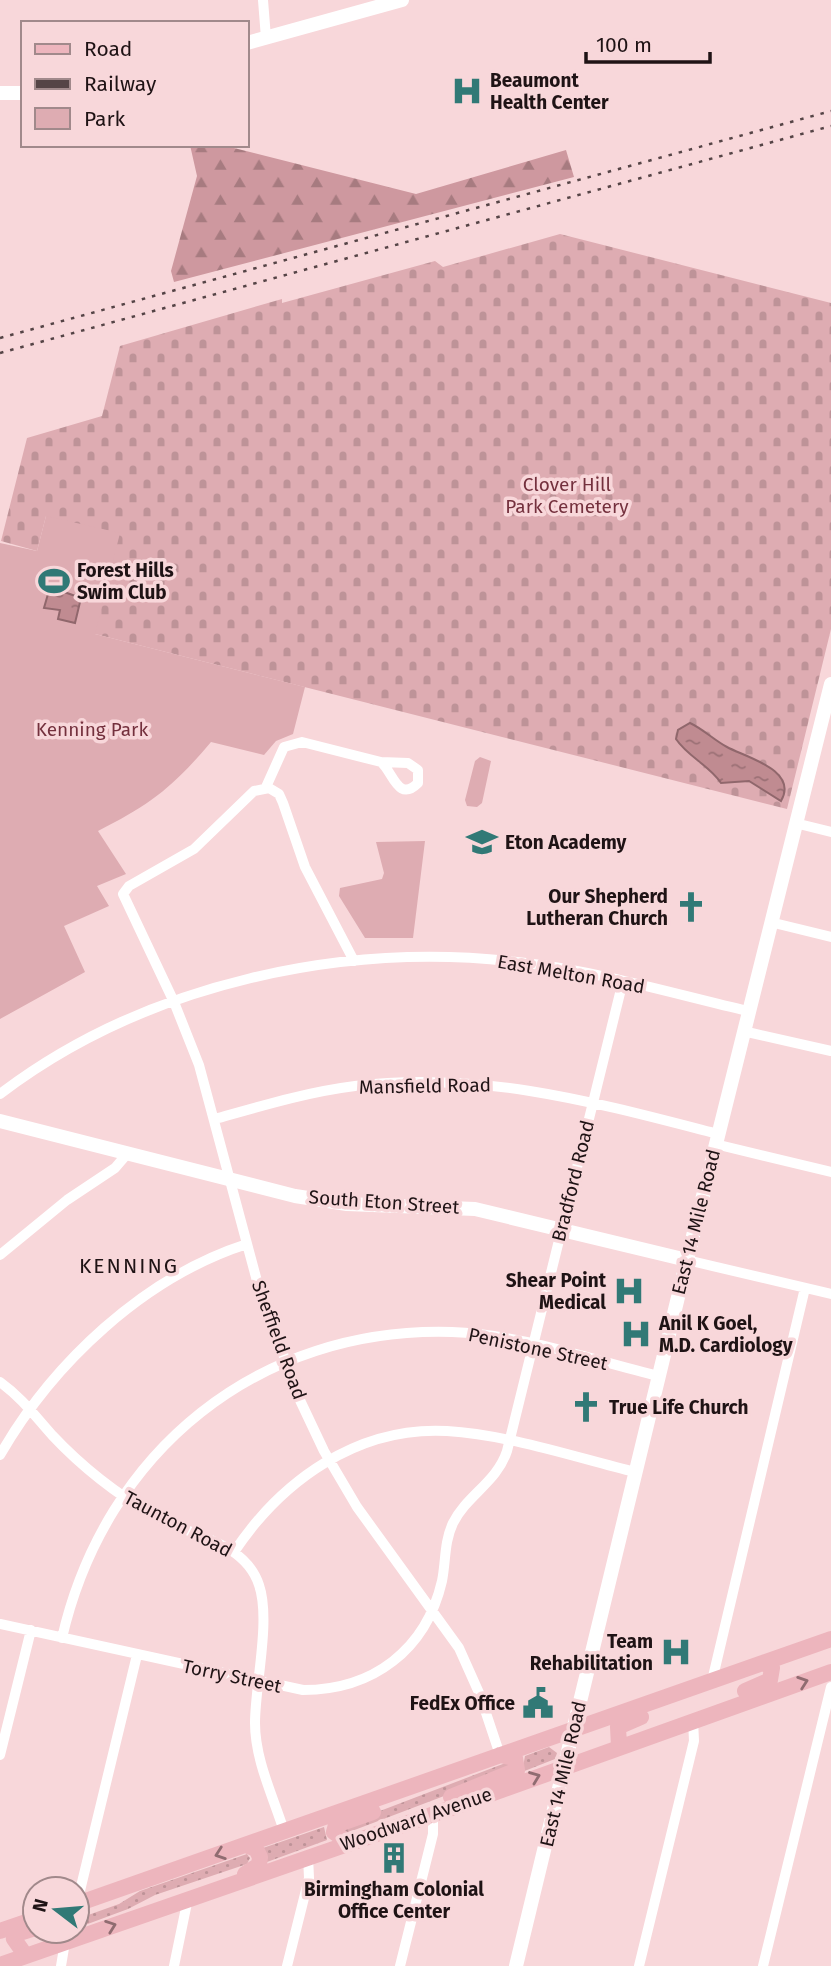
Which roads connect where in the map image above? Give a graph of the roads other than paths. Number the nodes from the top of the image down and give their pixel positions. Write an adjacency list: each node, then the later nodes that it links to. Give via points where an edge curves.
1 (263, 0): 3 (street)
2 (402, 0): 3 (main road)
3 (266, 38): 4 (main road)
4 (248, 43)
5 (0, 93): 6 (main road)
6 (21, 93)
7 (831, 684): 8 (main road, East 14 Mile Road)
8 (827, 715): 11 (main road, East 14 Mile Road)
9 (381, 762): 10 (street, via 292,743 280,752)
10 (263, 788): 15 (street, via 279,794 284,803 305,867); 17 (street, Sheffield Road, via 194,849 129,886 123,894)
11 (795, 823): 12 (street); 13 (main road, East 14 Mile Road)
12 (831, 832)
13 (770, 922): 14 (street); 18 (main road, East 14 Mile Road)
14 (831, 937)
15 (354, 961): 16 (street, East Melton Road, via 490,959); 17 (street, East Melton Road, via 254,978)
16 (623, 981): 18 (street, East Melton Road); 22 (street, Bradford Road)
17 (174, 1002): 21 (street, East Melton Road, via 73,1047); 23 (street, Sheffield Road)
18 (748, 1011): 19 (main road, East 14 Mile Road)
19 (743, 1031): 20 (street); 25 (main road, East 14 Mile Road)
20 (831, 1051)
21 (0, 1094)
22 (593, 1102): 23 (street, Mansfield Road, via 497,1085 391,1083 319,1092); 25 (street, Mansfield Road); 29 (street, Bradford Road)
23 (215, 1119): 28 (street, Sheffield Road)
24 (0, 1121): 26 (main road, South Eton Street)
25 (717, 1139): 27 (street, Mansfield Road); 32 (main road, East 14 Mile Road)
26 (127, 1154): 28 (main road, South Eton Street); 31 (street)
27 (831, 1172)
28 (231, 1180): 29 (main road, South Eton Street, via 329,1202 475,1209); 30 (street, Sheffield Road)
29 (562, 1229): 32 (main road, South Eton Street); 35 (street, Bradford Road)
30 (247, 1244): 36 (street, Sheffield Road); 39 (street, via 195,1267 127,1311 78,1354)
31 (0, 1255)
32 (687, 1260): 33 (street); 37 (main road, East 14 Mile Road)
33 (805, 1288): 34 (street); 55 (street)
34 (831, 1294)
35 (533, 1346): 36 (street, Penistone Street, via 454,1332 398,1333 352,1340); 37 (street, Penistone Street); 40 (street, Bradford Road)
36 (285, 1362): 42 (street, Sheffield Road); 44 (street, Penistone Street, via 232,1390 190,1421 146,1464)
37 (658, 1376): 43 (main road, East 14 Mile Road)
38 (0, 1382): 39 (street, Taunton Road)
39 (29, 1409): 41 (street); 44 (street, Taunton Road, via 82,1465)
40 (510, 1441): 42 (street, via 420,1432 383,1439); 43 (street); 46 (street, Bradford Road, via 496,1474 469,1501 450,1531)
41 (0, 1455)
42 (329, 1460): 45 (street, via 270,1505); 46 (street, Sheffield Road, via 373,1531)
43 (635, 1472): 57 (main road, East 14 Mile Road)
44 (122, 1496): 45 (street, Taunton Road); 49 (street, Penistone Street, via 82,1570)
45 (234, 1552): 54 (street, Taunton Road, via 253,1572 262,1598)
46 (433, 1608): 54 (street, Torry Street, via 412,1647 360,1682 311,1690); 60 (street, Sheffield Road, via 472,1673)
47 (0, 1623): 48 (street, Torry Street)
48 (30, 1630): 49 (street, Torry Street); 59 (street)
49 (62, 1637): 51 (street, Torry Street)
50 (831, 1639): 52 (main road, Woodward Avenue)
51 (137, 1655): 54 (street, Torry Street); 68 (street)
52 (764, 1662): 55 (main road, Woodward Avenue); 56 (main road, via 772,1668 770,1680 703,1706)
53 (831, 1679): 56 (main road, Woodward Avenue, one-way to 53); 89 (street)
54 (258, 1681): 64 (street, Taunton Road, via 256,1740)
55 (712, 1681): 57 (main road, Woodward Avenue); 58 (main road, via 704,1695 622,1723 616,1731)
56 (693, 1720): 58 (main road, Woodward Avenue); 88 (street, via 694,1741)
57 (573, 1729): 60 (main road, Woodward Avenue); 61 (main road, East 14 Mile Road)
58 (619, 1746): 61 (main road, Woodward Avenue)
59 (0, 1755)
60 (500, 1755): 62 (main road, Woodward Avenue); 63 (main road, via 515,1758 517,1770 450,1798)
61 (564, 1766): 63 (main road, Woodward Avenue, one-way to 61); 87 (main road, East 14 Mile Road)
62 (431, 1780): 64 (main road, Woodward Avenue); 65 (main road, via 423,1793 336,1825 334,1832)
63 (433, 1812): 65 (main road, Woodward Avenue); 69 (street, via 433,1834)
64 (284, 1831): 66 (main road, Woodward Avenue)
65 (349, 1843): 67 (main road, Woodward Avenue)
66 (246, 1845): 70 (main road, Woodward Avenue, one-way to 70); 72 (main road, via 256,1849 259,1866)
67 (308, 1856): 72 (main road, Woodward Avenue); 85 (street, via 309,1878)
68 (84, 1875)
69 (421, 1882)
70 (107, 1894): 73 (main road, Woodward Avenue); 74 (main road, via 99,1907)
71 (418, 1894): 86 (street)
72 (188, 1898): 78 (main road, Woodward Avenue, one-way to 72); 84 (street)
73 (91, 1899)
74 (91, 1910)
75 (21, 1924): 76 (main road)
76 (0, 1931)
77 (21, 1933): 81 (main road, via 15,1939)
78 (91, 1933)
79 (57, 1945): 81 (main road, Woodward Avenue)
80 (64, 1945): 83 (street)
81 (26, 1956): 82 (main road, Woodward Avenue)
82 (0, 1965)
83 (61, 1966)
84 (174, 1966)
85 (287, 1966)
86 (400, 1966)
87 (516, 1966)
88 (639, 1966)
89 (763, 1966)

